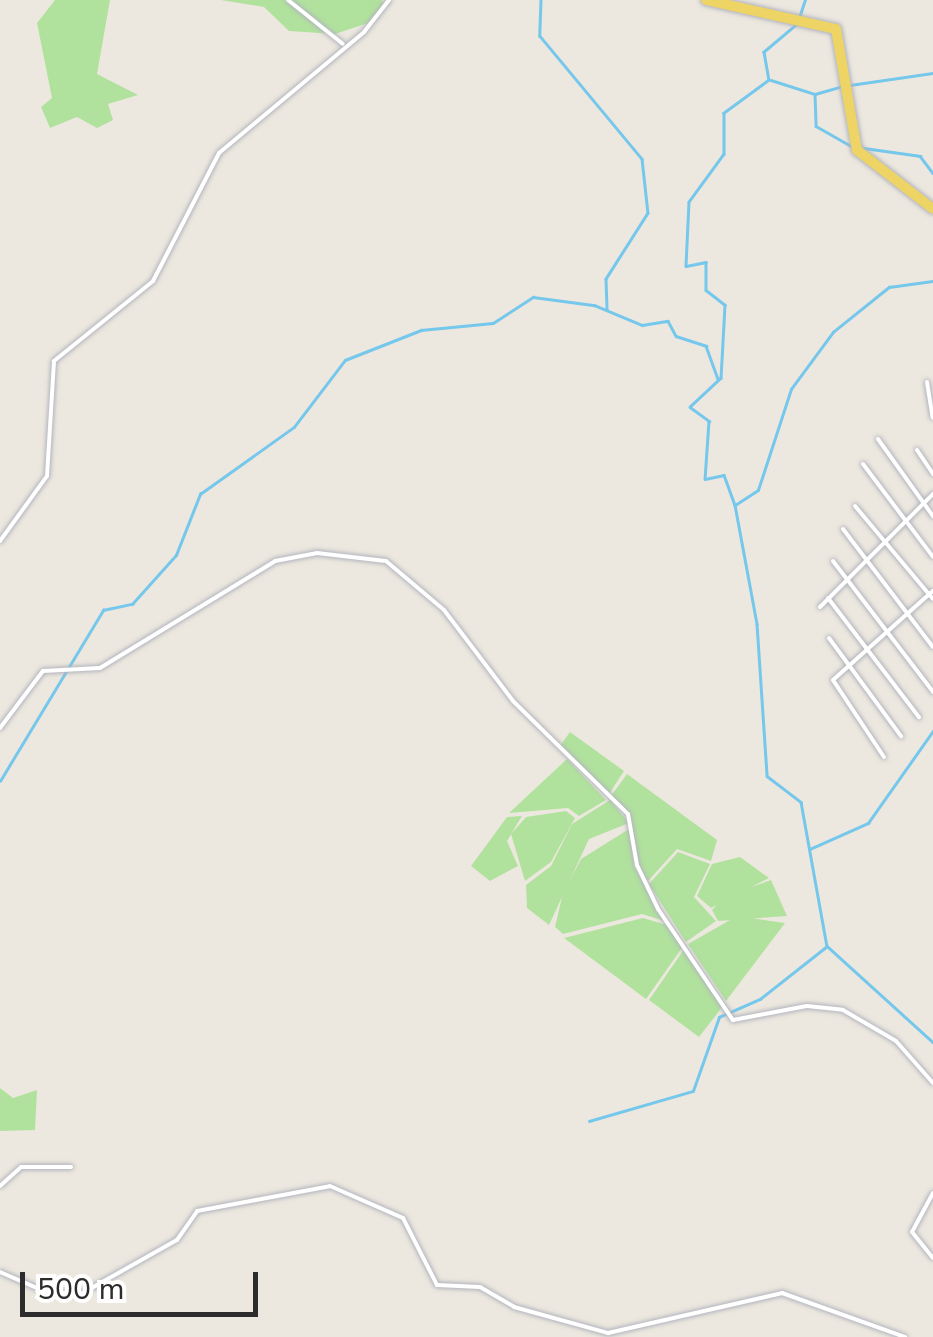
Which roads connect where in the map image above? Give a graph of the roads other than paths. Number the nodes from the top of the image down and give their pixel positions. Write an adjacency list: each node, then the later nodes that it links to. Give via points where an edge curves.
1 (288, 0): 4 (street)
2 (389, 0): 4 (street)
3 (706, 0): 5 (main road, via 801,16 842,39 856,147)
4 (343, 44): 18 (street, via 219,153 154,281 54,361 47,476)
5 (933, 209)
6 (926, 382): 7 (street)
7 (933, 418)
8 (878, 439): 13 (street)
9 (917, 450): 11 (street)
10 (863, 464): 16 (street)
11 (933, 474)
12 (933, 494): 13 (street)
13 (921, 505): 15 (street); 16 (street)
14 (855, 506): 19 (street)
15 (933, 516)
16 (903, 523): 19 (street); 20 (street)
17 (843, 529): 21 (street)
18 (0, 541)
19 (884, 542): 21 (street); 24 (street)
20 (933, 557)
21 (866, 560): 23 (street); 27 (street)
22 (833, 561): 23 (street)
23 (847, 579): 25 (street); 28 (street)
24 (932, 595): 27 (street)
25 (828, 598): 26 (street); 31 (street)
26 (820, 607)
27 (909, 614): 28 (street); 30 (street)
28 (890, 633): 31 (street); 33 (street)
29 (828, 638): 32 (street)
30 (933, 647)
31 (872, 650): 32 (street); 34 (street)
32 (850, 668): 36 (street); 37 (street, via 833,680 836,692)
33 (933, 692)
34 (919, 718)
35 (0, 728): 38 (street, via 43,670 100,668 276,561 317,553 386,561 444,610 514,700 628,814 636,865 733,1020 806,1006 844,1010 896,1042)
36 (901, 736)
37 (884, 757)
38 (933, 1083)
39 (71, 1167): 40 (street, via 30,1164)
40 (0, 1186)
41 (933, 1193): 42 (street, via 912,1232)
42 (933, 1258)
43 (0, 1272): 44 (street, via 46,1292 81,1294 178,1240 197,1212 330,1186 403,1218 436,1285 480,1287 514,1307 608,1333 782,1293)
44 (905, 1337)

